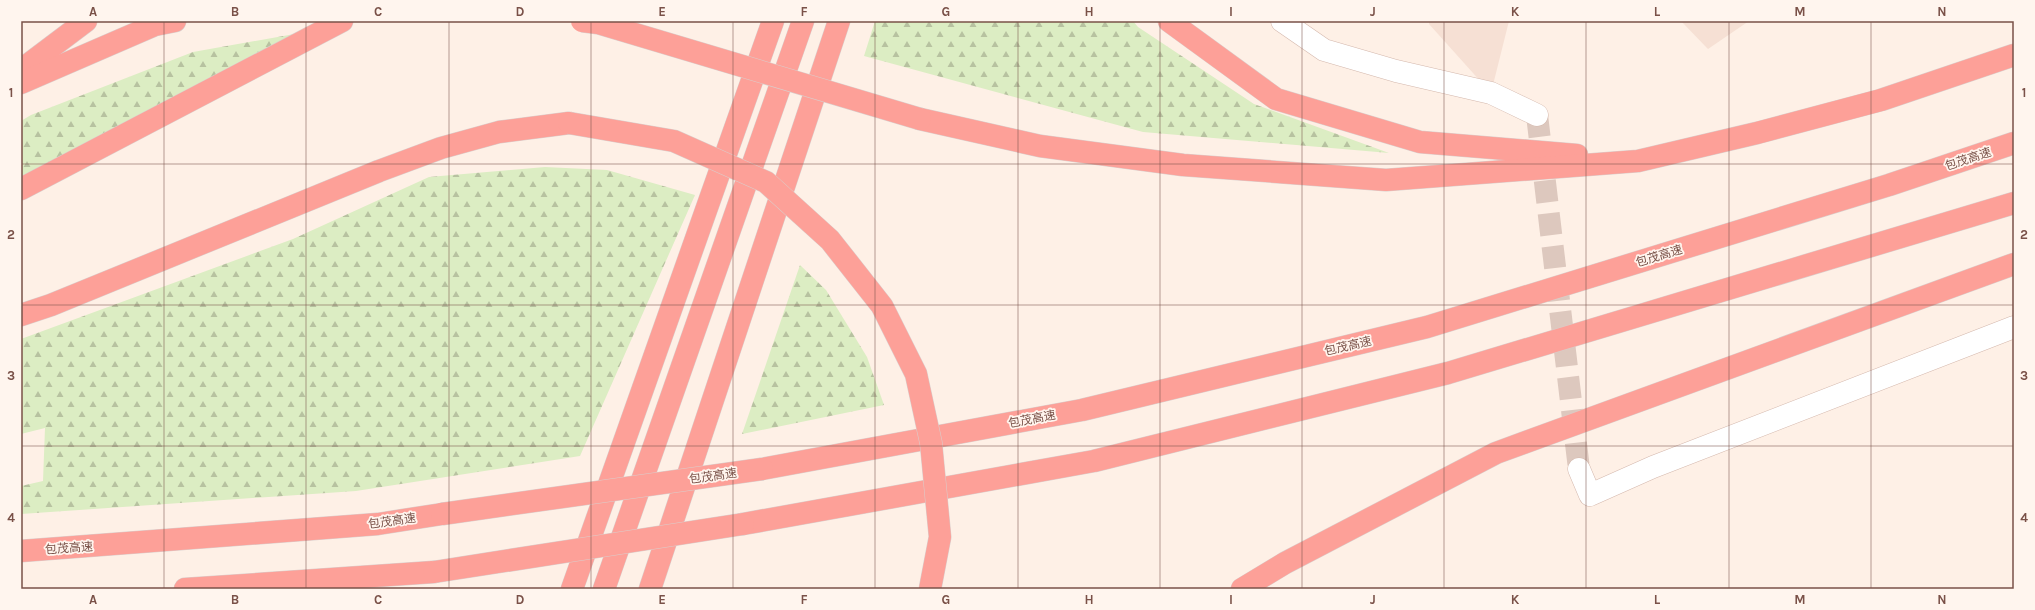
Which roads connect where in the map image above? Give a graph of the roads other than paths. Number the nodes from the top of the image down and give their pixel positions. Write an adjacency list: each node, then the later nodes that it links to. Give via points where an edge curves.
1 (86, 21): 11 (highway)
2 (175, 21): 12 (highway, via 155,25)
3 (342, 21): 16 (highway)
4 (582, 21): 15 (highway, bridge, via 920,119 1040,146 1183,165 1386,180)
5 (773, 21): 26 (highway)
6 (803, 21): 27 (highway)
7 (839, 21): 28 (highway)
8 (1168, 21): 15 (highway, via 1276,99 1420,142)
9 (1282, 21): 13 (lane, via 1324,50 1396,71 1491,93)
10 (2014, 55): 15 (highway, via 1881,100)
11 (21, 70)
12 (21, 83)
13 (1538, 115)
14 (2014, 144): 22 (highway, 包茂高速, bridge, via 1427,327 1082,410 762,469 378,524)
15 (1638, 161)
16 (21, 189)
17 (2014, 203): 23 (highway, bridge, via 1890,242 1432,376 1094,461 743,524 434,572)
18 (2014, 264): 30 (highway, via 1496,453 1285,563)
19 (21, 315): 29 (highway, bridge, via 379,171 441,148 499,132 569,123 674,141 766,182 830,240 882,306 916,374 931,443 940,537)
20 (2014, 327): 21 (lane, via 1653,467 1590,495)
21 (1579, 469)
22 (21, 551)
23 (386, 576): 24 (highway); 25 (highway)
24 (185, 589)
25 (316, 589)
26 (572, 589)
27 (604, 589)
28 (650, 589)
29 (930, 589)
30 (1242, 589)

